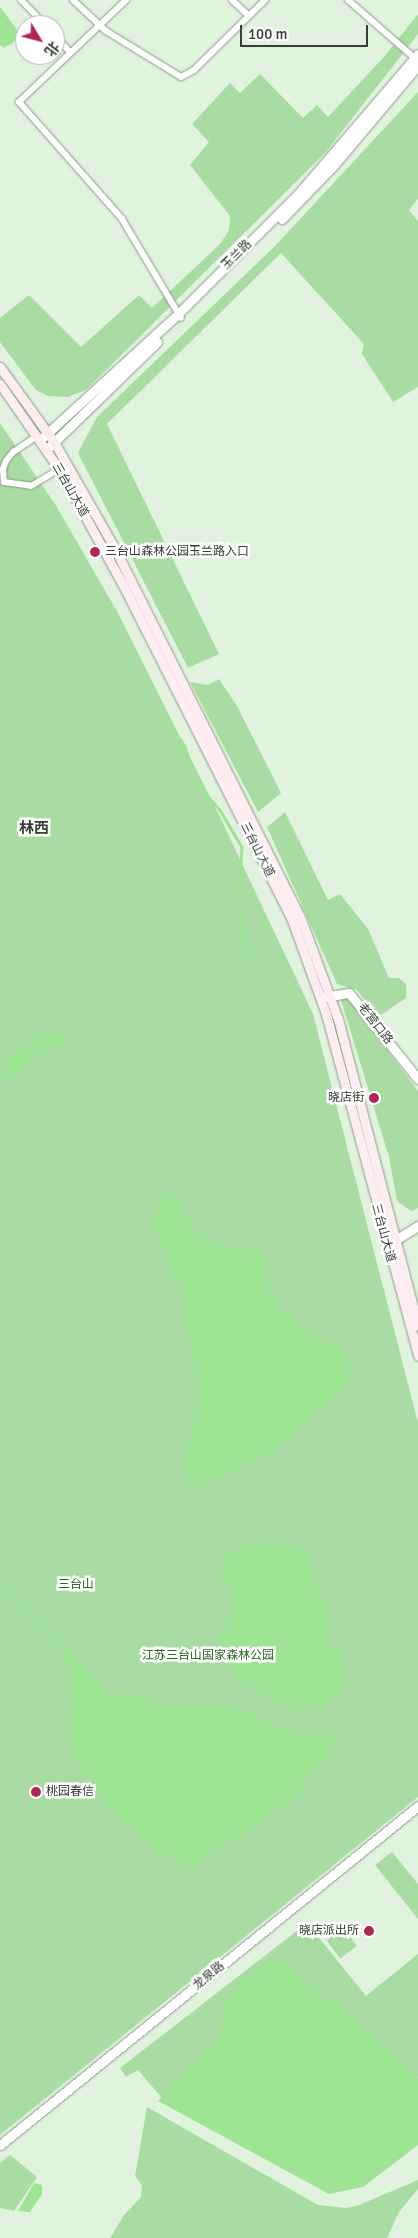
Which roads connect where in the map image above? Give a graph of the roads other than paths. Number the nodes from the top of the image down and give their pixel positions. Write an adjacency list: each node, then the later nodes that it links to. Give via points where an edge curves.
1 (21, 0): 7 (street)
2 (73, 0): 9 (street)
3 (126, 0): 9 (street)
4 (232, 0): 8 (street)
5 (264, 0): 8 (street)
6 (348, 0): 12 (street)
7 (35, 15)
8 (248, 16): 9 (street, via 194,70 181,76)
9 (99, 25): 11 (street)
10 (65, 47): 11 (street)
11 (70, 53): 13 (street, via 19,102 122,219)
12 (417, 59): 13 (street, 玉兰路, via 333,166)
13 (180, 316): 17 (street, 玉兰路)
14 (0, 367): 17 (main road, 三台山大道)
15 (0, 384): 16 (main road, 三台山大道)
16 (38, 438): 17 (street, 玉兰路); 18 (main road, 三台山大道); 20 (street, 玉兰路, via 13,452 3,469)
17 (51, 439): 18 (street, 玉兰路); 21 (main road, 三台山大道, via 122,562 262,836 302,919)
18 (46, 450): 19 (main road, 三台山大道)
19 (59, 469): 20 (street, 玉兰路, via 31,486); 22 (main road, 三台山大道, via 123,585 292,920)
20 (2, 484)
21 (330, 994): 22 (street); 23 (street, 老营口路, via 349,993 359,1002); 25 (main road, 三台山大道)
22 (321, 998): 26 (main road, 三台山大道)
23 (418, 1079)
24 (418, 1226): 25 (street)
25 (396, 1242): 26 (street); 27 (main road, 三台山大道)
26 (386, 1245): 28 (main road, 三台山大道)
27 (418, 1326)
28 (418, 1356)
29 (418, 1806): 30 (street, 龙泉路)
30 (0, 2145)

